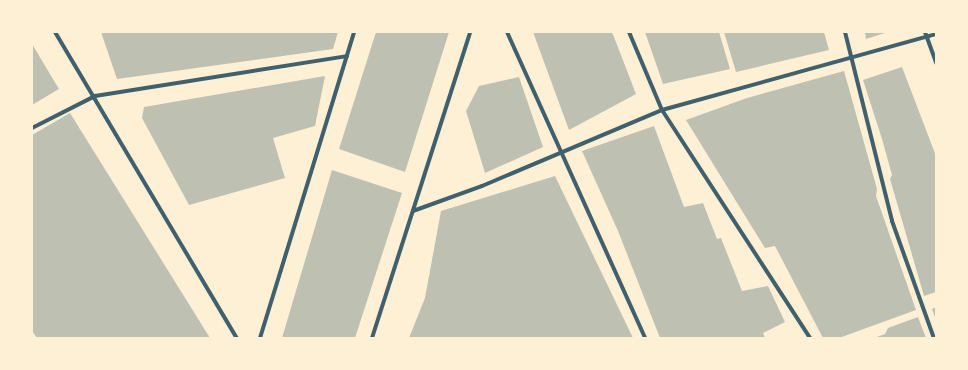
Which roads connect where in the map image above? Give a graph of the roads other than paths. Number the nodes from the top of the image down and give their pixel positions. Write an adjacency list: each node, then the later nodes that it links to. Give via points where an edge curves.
1 (55, 32): 12 (street)
2 (354, 32): 9 (street)
3 (470, 32): 16 (street)
4 (507, 32): 15 (street)
5 (629, 32): 13 (street)
6 (845, 32): 10 (street)
7 (925, 34): 8 (street); 10 (street); 11 (street)
8 (936, 34)
9 (347, 56): 12 (street); 18 (street)
10 (852, 56): 13 (street); 22 (street, via 892,221)
11 (936, 63)
12 (95, 96): 14 (street); 17 (street)
13 (662, 110): 15 (street); 21 (street)
14 (32, 128)
15 (560, 152): 16 (street, via 482,186); 20 (street)
16 (413, 211): 19 (street)
17 (237, 338)
18 (260, 338)
19 (372, 338)
20 (645, 338)
21 (810, 338)
22 (934, 338)

